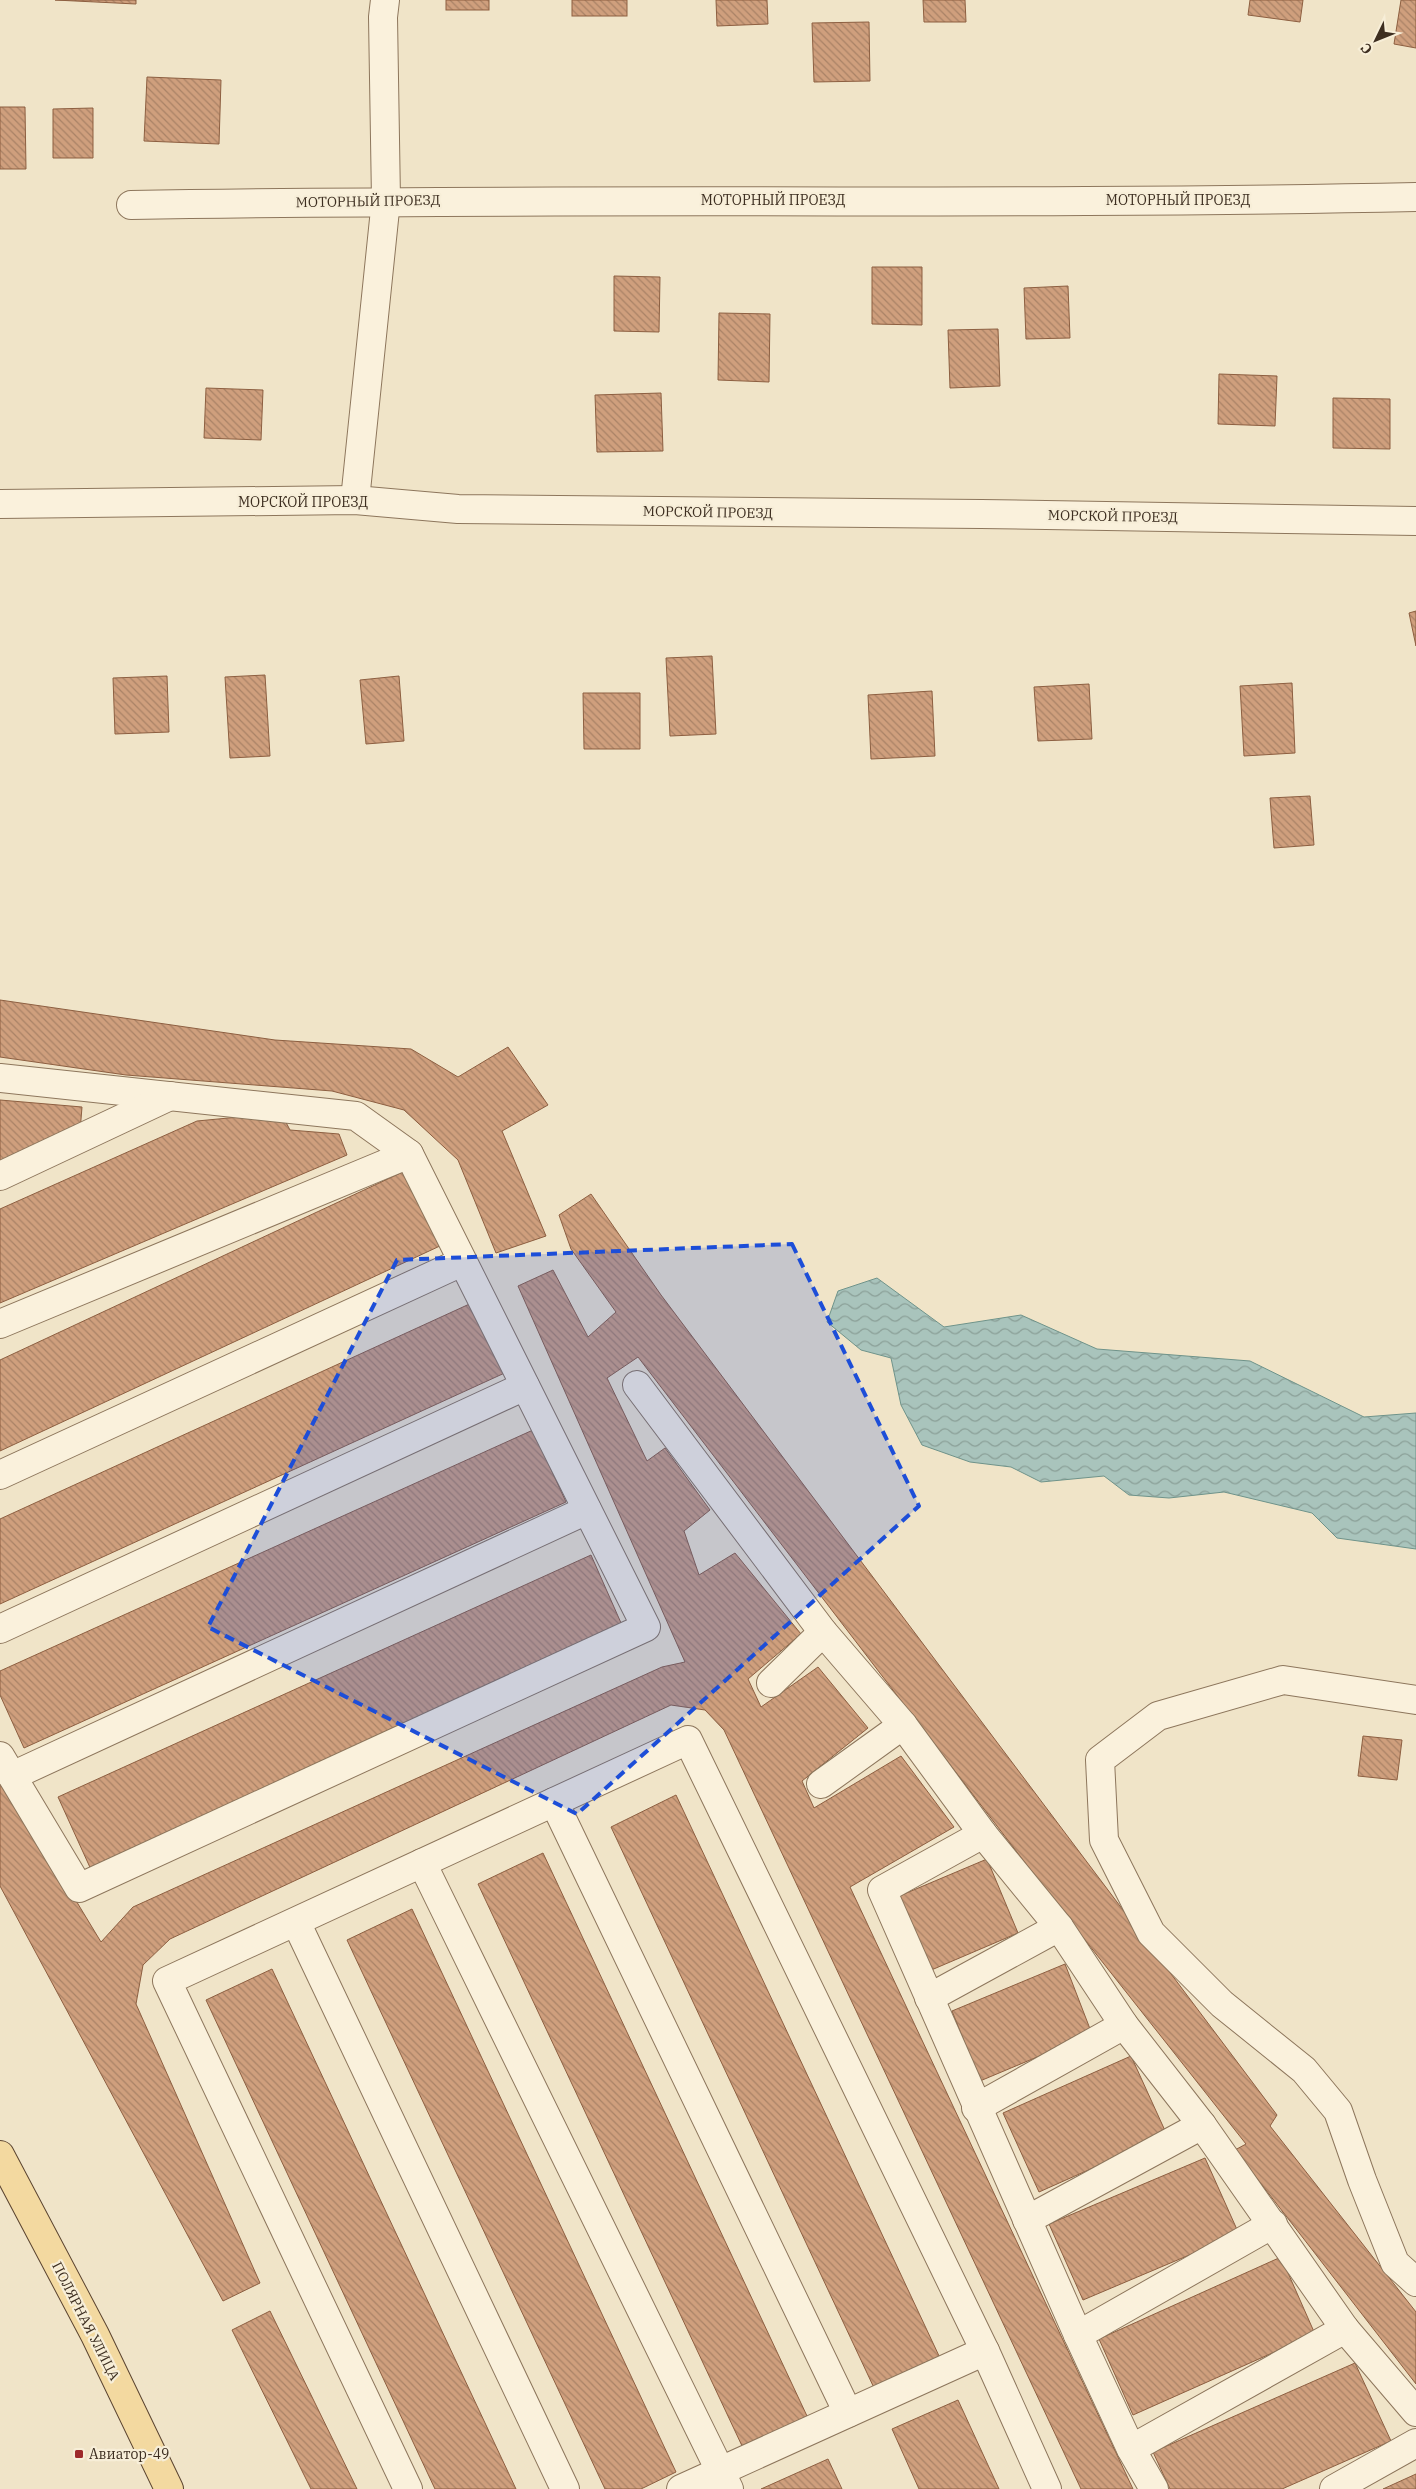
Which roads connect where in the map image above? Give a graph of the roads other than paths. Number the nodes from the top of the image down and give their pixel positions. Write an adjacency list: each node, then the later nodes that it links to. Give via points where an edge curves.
1 (385, 0): 3 (street)
2 (1416, 197): 3 (street, МОТОРНЫЙ ПРОЕЗД, via 1245,200)
3 (386, 200): 4 (street, МОТОРНЫЙ ПРОЕЗД); 5 (street)
4 (131, 205)
5 (355, 500): 6 (street, МОРСКОЙ ПРОЕЗД); 7 (street, МОРСКОЙ ПРОЕЗД, via 458,509)
6 (0, 504)
7 (1416, 521)
8 (0, 1078): 9 (street)
9 (170, 1096): 10 (street, via 356,1116); 11 (street)
10 (409, 1154): 12 (street); 13 (street)
11 (0, 1176)
12 (462, 1262): 15 (street); 16 (street)
13 (0, 1324)
14 (637, 1384): 19 (street)
15 (525, 1386): 17 (street); 18 (street)
16 (0, 1475)
17 (587, 1510): 23 (street); 23 (street, via 646,1627 79,1888)
18 (0, 1629)
19 (822, 1632): 20 (street); 22 (street)
20 (771, 1683)
21 (1416, 1700): 37 (street, via 1283,1680 1158,1716 1100,1760 1104,1840 1151,1933 1222,2004 1304,2070 1338,2111 1395,2263)
22 (903, 1725): 24 (street); 26 (street)
23 (6, 1766)
24 (821, 1784)
25 (554, 1802): 27 (street); 40 (street, via 688,1740); 42 (street)
26 (983, 1834): 29 (street); 30 (street, via 882,1890)
27 (422, 1863): 28 (street); 45 (street)
28 (296, 1922): 47 (street, via 167,1981); 48 (street)
29 (1060, 1927): 30 (street); 31 (street)
30 (928, 1998): 32 (street)
31 (1124, 2025): 32 (street); 33 (street)
32 (976, 2108): 35 (street)
33 (1202, 2125): 35 (street); 36 (street)
34 (0, 2155): 46 (main road, ПОЛЯРНАЯ УЛИЦА, via 95,2335)
35 (1027, 2220): 39 (street)
36 (1273, 2224): 38 (street); 39 (street)
37 (1416, 2282)
38 (1344, 2329): 41 (street); 44 (street)
39 (1078, 2335): 44 (street)
40 (985, 2352): 42 (street); 50 (street)
41 (1416, 2412)
42 (848, 2413): 45 (street)
43 (1416, 2443): 52 (street)
44 (1131, 2449): 51 (street)
45 (725, 2480): 49 (street)
46 (168, 2489)
47 (408, 2489)
48 (565, 2489)
49 (681, 2489)
50 (1047, 2489)
51 (1154, 2489)
52 (1334, 2489)

